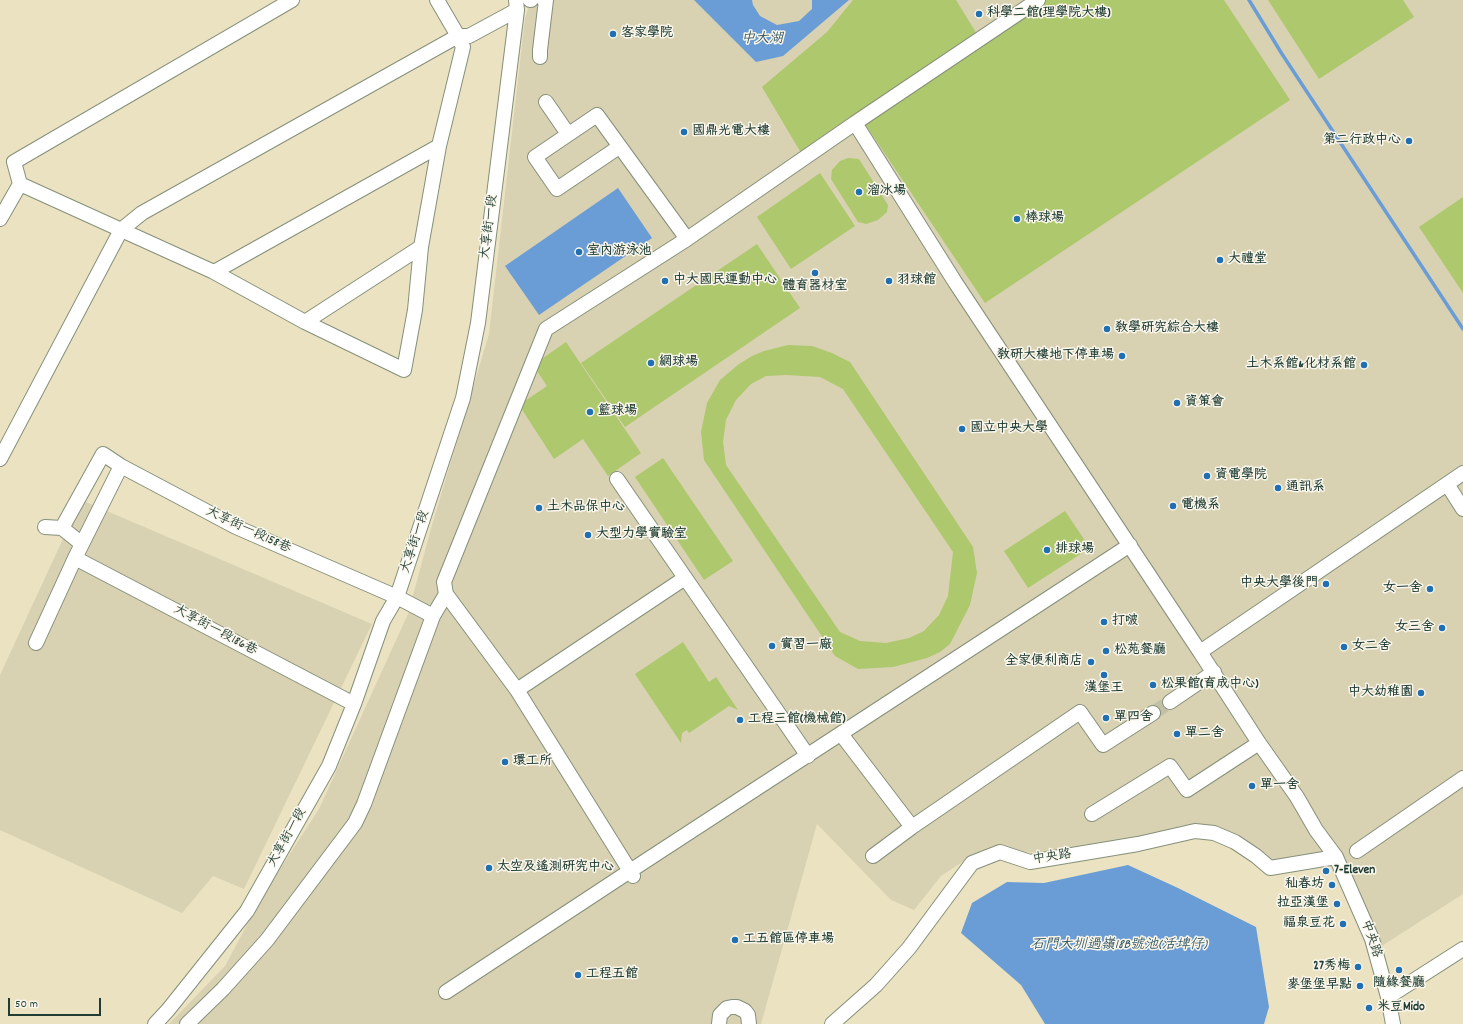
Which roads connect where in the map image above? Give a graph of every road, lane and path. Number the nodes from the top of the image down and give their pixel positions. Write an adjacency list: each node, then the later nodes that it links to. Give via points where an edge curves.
1 (292, 0): 13 (street, via 14,162)
2 (436, 0): 6 (street)
3 (544, 0): 7 (street)
4 (1038, 0): 9 (street)
5 (516, 5): 6 (street, via 469,36); 33 (street, 大享街一段, via 478,323 463,398)
6 (458, 36): 11 (street, via 462,47); 15 (street, via 142,213)
7 (540, 57)
8 (546, 102): 10 (street)
9 (855, 124): 16 (street); 29 (street, 中央路, via 955,282)
10 (568, 134): 12 (street, via 597,115); 12 (street, via 535,157 557,189)
11 (439, 146): 17 (street); 18 (street)
12 (619, 147): 16 (street)
13 (20, 184): 14 (street); 15 (street)
14 (0, 220)
15 (121, 230): 18 (street); 20 (street)
16 (687, 239): 32 (street, via 546,328 444,582)
17 (421, 248): 19 (street); 19 (street, via 415,310 404,370)
18 (214, 272): 19 (street)
19 (305, 322)
20 (0, 459)
21 (121, 466): 27 (street, 大享街一段158巷, via 103,454); 28 (street); 33 (street, 大享街一段158巷, via 236,527)
22 (1463, 473): 24 (street)
23 (617, 479): 31 (street)
24 (1447, 484): 25 (street); 36 (street)
25 (1463, 509)
26 (45, 527): 27 (street)
27 (62, 528): 28 (street)
28 (82, 544): 30 (street)
29 (1130, 545): 36 (street, 中央路); 42 (street)
30 (75, 558): 35 (street); 40 (street, 大享街一段186巷)
31 (685, 578): 38 (street); 44 (street)
32 (446, 594): 34 (street); 38 (street)
33 (397, 597): 34 (street, 大享街一段158巷); 40 (street, 大享街一段, via 383,621)
34 (433, 616): 56 (street, via 355,823 266,940)
35 (36, 642)
36 (1200, 652): 37 (street, 中央路)
37 (1214, 672): 39 (street); 43 (street, 中央路)
38 (517, 690): 51 (street)
39 (1170, 702)
40 (354, 704): 55 (street, 大享街一段, via 329,766 247,911)
41 (1152, 713): 47 (street, via 1103,745 1080,712)
42 (841, 734): 44 (street); 47 (street)
43 (1259, 743): 46 (street, via 1187,790 1170,766); 50 (street, 中央路)
44 (808, 756): 51 (street)
45 (1463, 778): 48 (street)
46 (1092, 814)
47 (912, 827): 49 (street)
48 (1357, 850)
49 (873, 856)
50 (1336, 857): 54 (street, 中央路, via 1372,939); 59 (street, 中央路, via 1270,868 1235,842 1214,833 1196,831 1138,844 1030,862 1000,852 972,864 909,948 881,979)
51 (632, 874): 53 (street)
52 (1463, 949): 54 (street)
53 (446, 992)
54 (1388, 997): 60 (street, 中央路)
55 (155, 1024)
56 (187, 1024)
57 (718, 1024): 58 (street, via 727,1008 737,1007 748,1015)
58 (749, 1024)
59 (832, 1024)
60 (1392, 1024)

